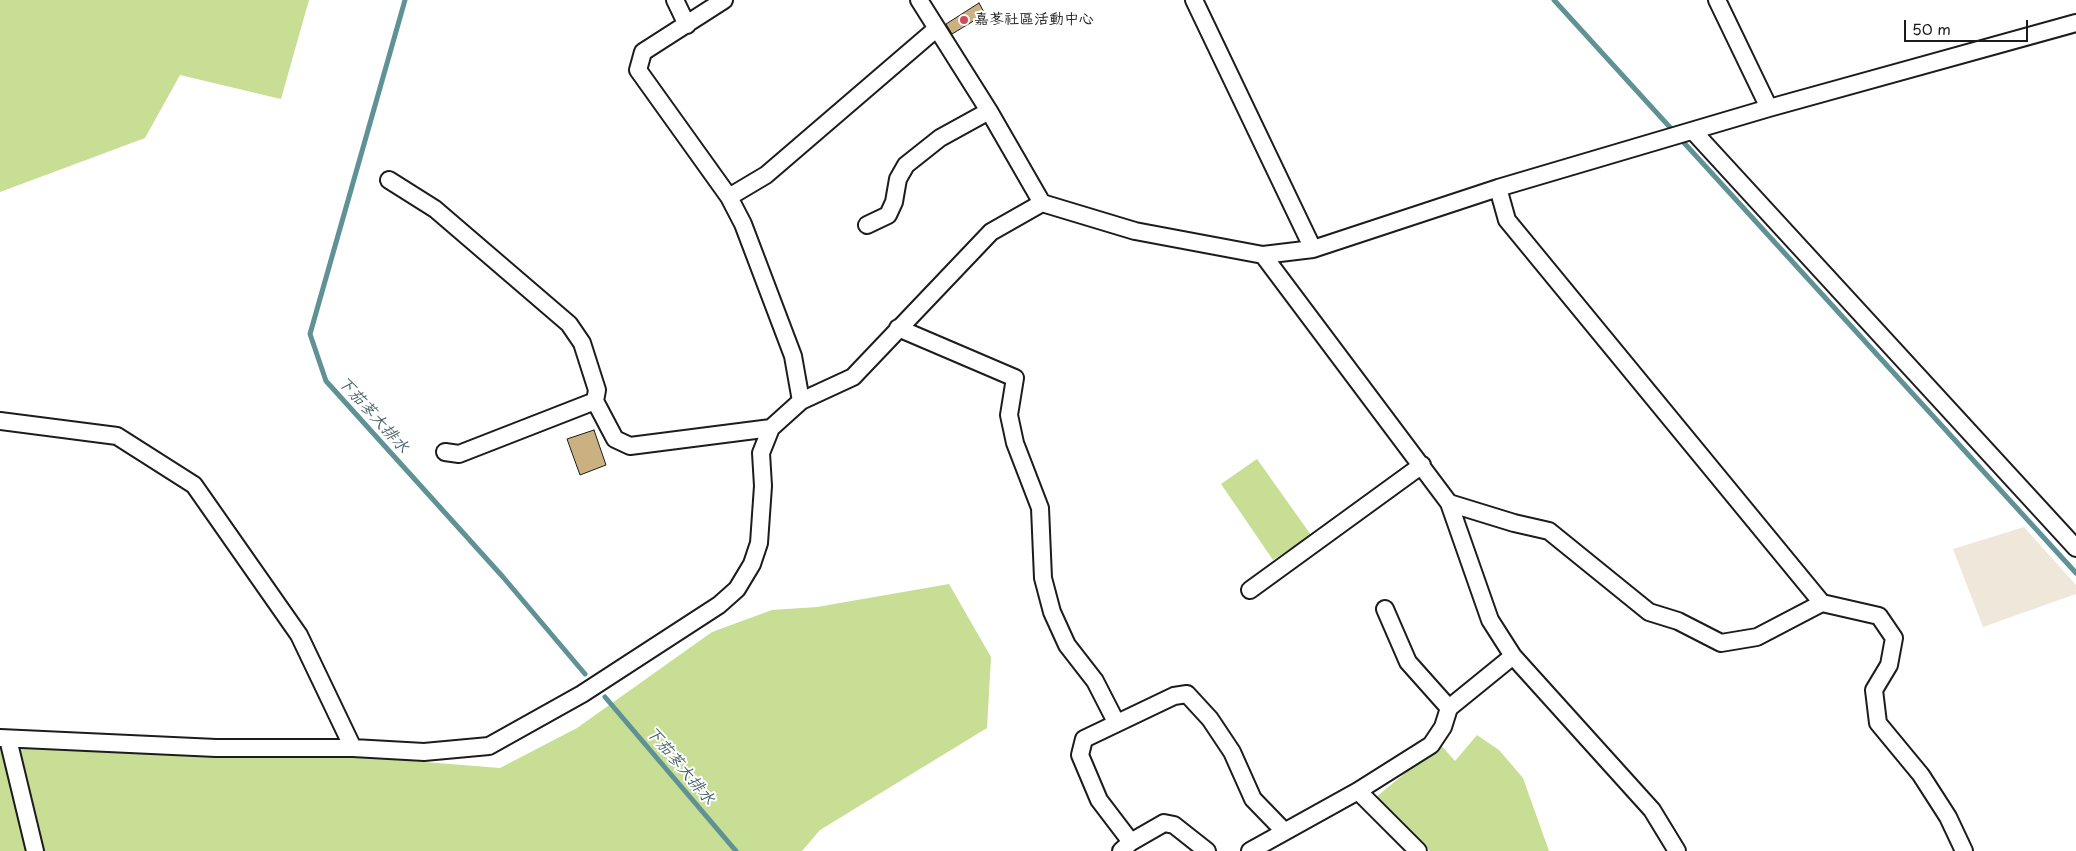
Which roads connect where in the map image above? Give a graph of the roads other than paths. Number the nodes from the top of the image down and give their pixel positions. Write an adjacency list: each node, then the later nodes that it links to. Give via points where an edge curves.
1 (675, 0): 7 (street)
2 (724, 0): 7 (street)
3 (919, 0): 8 (street)
4 (1194, 0): 17 (street)
5 (1716, 0): 9 (street)
6 (2076, 23): 9 (street)
7 (687, 25): 14 (street, via 643,52 638,70)
8 (936, 29): 10 (street); 14 (street, via 766,175)
9 (1769, 108): 11 (street)
10 (989, 111): 15 (street); 16 (street, via 940,138 906,164 898,179 888,215)
11 (1693, 131): 13 (street); 27 (street)
12 (389, 180): 20 (street, via 434,209 569,324 582,343 597,390)
13 (1498, 188): 17 (street); 29 (street, via 1507,220)
14 (729, 197): 21 (street, via 758,260 793,356)
15 (1042, 203): 18 (street, via 1135,231); 19 (street, via 991,232)
16 (867, 225)
17 (1313, 249): 18 (street)
18 (1263, 254): 25 (street)
19 (898, 328): 21 (street, via 853,376); 33 (street, via 1015,378 1009,415 1015,443 1040,508 1043,578 1052,612 1068,646 1095,681)
20 (596, 401): 23 (street, via 615,439 630,446); 24 (street, via 458,454)
21 (801, 401): 23 (street)
22 (0, 421): 35 (street, via 117,436 194,485 299,635)
23 (771, 428): 35 (street, via 761,452 763,486 759,544 737,589 720,605 582,694 489,746 424,752)
24 (445, 452)
25 (1422, 465): 26 (street); 28 (street)
26 (1449, 503): 29 (street, via 1549,531 1649,612 1678,621 1721,643 1757,637); 31 (street, via 1490,620)
27 (2076, 548)
28 (1250, 590)
29 (1822, 603): 44 (street, via 1879,616 1894,638 1889,665 1874,690 1878,723 1921,775 1948,817)
30 (1385, 609): 32 (street, via 1408,662)
31 (1513, 656): 32 (street); 43 (street, via 1652,810)
32 (1449, 708): 36 (street, via 1443,727 1431,745)
33 (1116, 722): 37 (street, via 1174,696 1187,694 1210,718 1232,752 1253,799); 38 (street, via 1084,739 1080,755)
34 (4, 738): 35 (street, via 216,748); 39 (street)
35 (353, 748)
36 (1358, 791): 37 (street); 42 (street)
37 (1284, 830): 41 (street)
38 (1126, 846): 40 (street, via 1164,823 1174,825)
39 (35, 851)
40 (1207, 851)
41 (1250, 851)
42 (1418, 851)
43 (1677, 851)
44 (1964, 851)

